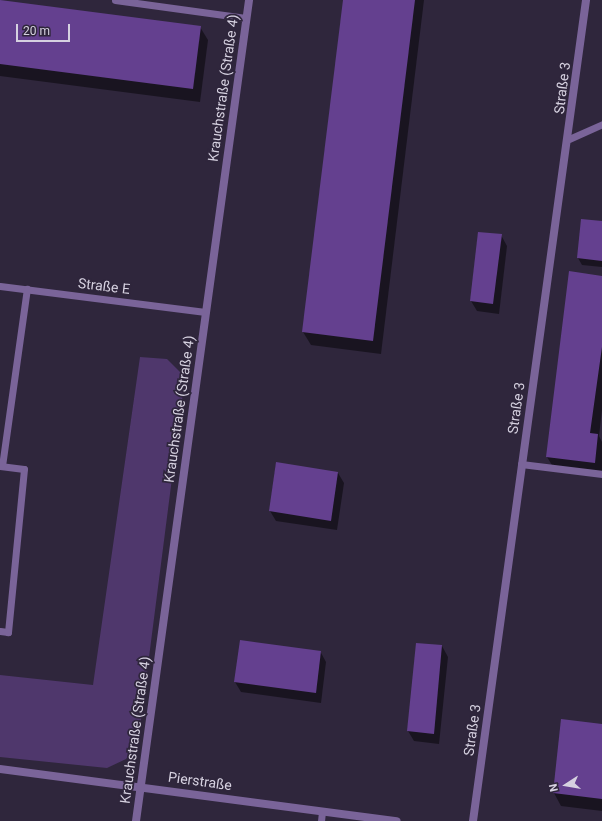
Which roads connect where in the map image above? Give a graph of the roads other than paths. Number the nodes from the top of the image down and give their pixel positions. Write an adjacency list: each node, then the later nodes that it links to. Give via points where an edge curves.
1 (115, 0): 4 (lane)
2 (249, 0): 5 (street, Krauchstraße (Straße 4))
3 (586, 0): 7 (street, Straße 3)
4 (141, 2): 5 (lane)
5 (246, 18): 10 (street, Krauchstraße (Straße 4))
6 (602, 124): 7 (lane)
7 (568, 139): 11 (street, Straße 3)
8 (0, 286): 9 (lane, Straße E)
9 (27, 289): 10 (lane, Straße E); 12 (lane)
10 (206, 312): 16 (street, Krauchstraße (Straße 4))
11 (521, 464): 13 (lane); 21 (street, Straße 3)
12 (1, 466): 14 (lane, via 24,469 8,632)
13 (602, 474)
14 (0, 631)
15 (0, 769): 16 (street, Pierstraße)
16 (141, 786): 17 (street, Pierstraße); 18 (street, Krauchstraße (Straße 4))
17 (322, 811): 19 (lane); 20 (street, Pierstraße)
18 (136, 821)
19 (321, 821)
20 (397, 821)
21 (473, 821)

